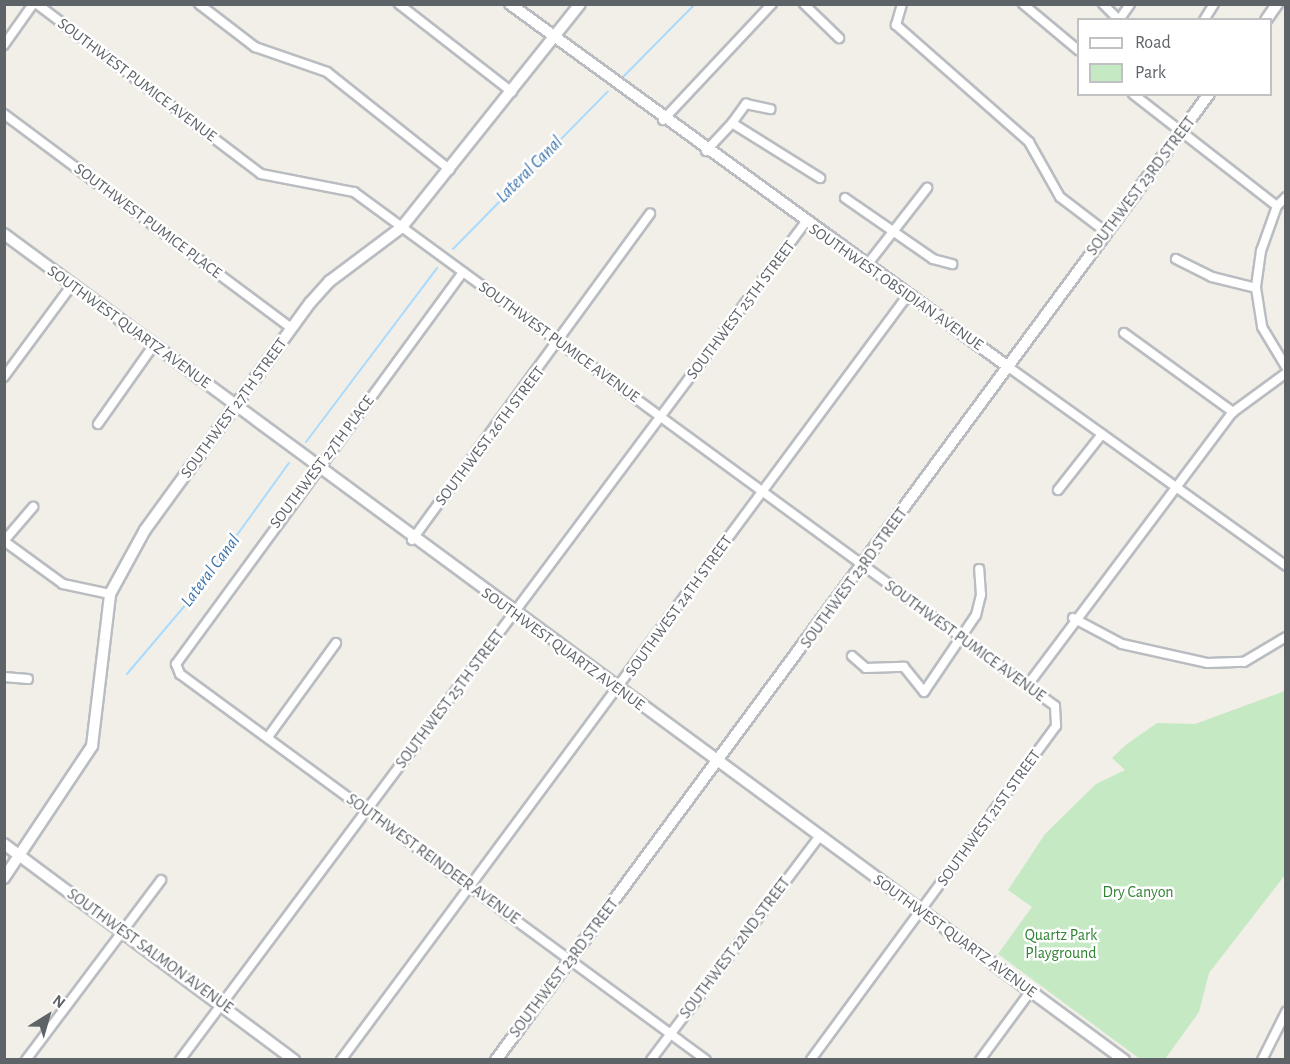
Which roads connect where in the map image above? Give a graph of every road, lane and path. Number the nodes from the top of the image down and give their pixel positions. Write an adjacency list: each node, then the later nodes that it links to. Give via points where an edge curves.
1 (35, 4): 20 (street); 39 (street, SOUTHWEST PUMICE AVENUE, via 261,174 354,192)
2 (199, 4): 31 (street, via 255,47 327,72)
3 (399, 4): 22 (street)
4 (510, 4): 19 (street, SOUTHWEST OBSIDIAN AVENUE)
5 (580, 4): 19 (street, SOUTHWEST 27TH STREET)
6 (772, 4): 27 (street)
7 (804, 4): 18 (street)
8 (902, 4): 41 (street, via 896,25 1029,142 1060,197)
9 (1023, 4): 21 (street)
10 (1103, 4): 14 (street)
11 (1130, 4): 15 (street)
12 (1214, 4): 16 (street)
13 (1277, 4): 17 (street)
14 (1117, 18)
15 (1120, 18)
16 (1205, 18)
17 (1267, 18)
18 (839, 38)
19 (552, 39): 22 (street, SOUTHWEST 27TH STREET); 27 (street, SOUTHWEST OBSIDIAN AVENUE)
20 (4, 45)
21 (1077, 49)
22 (512, 92): 31 (street, SOUTHWEST 27TH STREET)
23 (1135, 96): 29 (street)
24 (1208, 96): 29 (street, SOUTHWEST 23RD STREET)
25 (770, 109): 28 (street, via 746,104)
26 (4, 114): 50 (street, SOUTHWEST PUMICE PLACE)
27 (663, 120): 30 (street, SOUTHWEST OBSIDIAN AVENUE)
28 (732, 123): 30 (street); 32 (street)
29 (1180, 133): 36 (street); 41 (street, SOUTHWEST 23RD STREET)
30 (706, 151): 38 (street, SOUTHWEST OBSIDIAN AVENUE)
31 (452, 171): 39 (street, SOUTHWEST 27TH STREET)
32 (820, 178)
33 (927, 188): 40 (street)
34 (1286, 197): 36 (street)
35 (844, 198): 40 (street)
36 (1276, 206): 48 (street)
37 (650, 214): 52 (street, SOUTHWEST 26TH STREET)
38 (805, 223): 45 (street, SOUTHWEST OBSIDIAN AVENUE); 60 (street, SOUTHWEST 25TH STREET)
39 (402, 227): 46 (street, SOUTHWEST PUMICE AVENUE); 50 (street, SOUTHWEST 27TH STREET, via 330,280)
40 (890, 231): 44 (street, via 933,259); 45 (street)
41 (1106, 232): 54 (street, SOUTHWEST 23RD STREET)
42 (4, 234): 47 (street, SOUTHWEST QUARTZ AVENUE)
43 (1176, 259): 48 (street, via 1212,277)
44 (952, 264)
45 (867, 265): 49 (street, SOUTHWEST OBSIDIAN AVENUE)
46 (463, 272): 52 (street, SOUTHWEST PUMICE AVENUE); 63 (street, SOUTHWEST 27TH PLACE)
47 (71, 286): 53 (street, SOUTHWEST QUARTZ AVENUE); 57 (street)
48 (1256, 288): 55 (street, via 1262,327)
49 (908, 295): 54 (street, SOUTHWEST OBSIDIAN AVENUE); 66 (street, SOUTHWEST 24TH STREET)
50 (292, 329): 58 (street, SOUTHWEST 27TH STREET)
51 (1124, 333): 59 (street)
52 (560, 343): 60 (street, SOUTHWEST PUMICE AVENUE); 68 (street, SOUTHWEST 26TH STREET)
53 (153, 346): 58 (street, SOUTHWEST QUARTZ AVENUE); 61 (street)
54 (1007, 366): 62 (street, SOUTHWEST OBSIDIAN AVENUE); 70 (street, SOUTHWEST 23RD STREET)
55 (1286, 367)
56 (1286, 373): 59 (street)
57 (4, 377)
58 (236, 405): 63 (street, SOUTHWEST QUARTZ AVENUE); 73 (street, SOUTHWEST 27TH STREET, via 145,530)
59 (1233, 412): 64 (street)
60 (661, 417): 66 (street, SOUTHWEST PUMICE AVENUE); 74 (street, SOUTHWEST 25TH STREET)
61 (98, 424)
62 (1102, 434): 64 (street, SOUTHWEST OBSIDIAN AVENUE); 65 (street)
63 (318, 469): 68 (street, SOUTHWEST QUARTZ AVENUE); 79 (street, SOUTHWEST 27TH PLACE)
64 (1177, 485): 71 (street, SOUTHWEST OBSIDIAN AVENUE); 75 (street)
65 (1058, 490)
66 (762, 492): 70 (street, SOUTHWEST PUMICE AVENUE); 84 (street, SOUTHWEST 24TH STREET)
67 (33, 507): 69 (street)
68 (412, 540): 74 (street, SOUTHWEST QUARTZ AVENUE)
69 (5, 541): 73 (street, via 63,584)
70 (863, 566): 77 (street, SOUTHWEST PUMICE AVENUE); 87 (street, SOUTHWEST 23RD STREET)
71 (1286, 566)
72 (979, 569): 77 (street, via 981,595)
73 (111, 594): 91 (street, SOUTHWEST 27TH STREET, via 92,746)
74 (514, 613): 84 (street, SOUTHWEST QUARTZ AVENUE); 88 (street, SOUTHWEST 25TH STREET)
75 (1073, 618): 76 (street, via 1122,644 1208,663 1244,662); 83 (street)
76 (1286, 637)
77 (962, 638): 80 (street, via 924,692 904,667 866,668); 83 (street, SOUTHWEST PUMICE AVENUE)
78 (336, 643): 86 (street)
79 (181, 651): 86 (street, SOUTHWEST REINDEER AVENUE, via 176,664 180,674)
80 (852, 656)
81 (4, 677): 82 (street)
82 (28, 679)
83 (1027, 686): 85 (street, SOUTHWEST PUMICE AVENUE, via 1055,706)
84 (618, 689): 87 (street, SOUTHWEST QUARTZ AVENUE); 94 (street, SOUTHWEST 24TH STREET)
85 (1059, 720): 95 (street, SOUTHWEST 21ST STREET)
86 (268, 737): 88 (street, SOUTHWEST REINDEER AVENUE)
87 (717, 762): 89 (street, SOUTHWEST QUARTZ AVENUE); 97 (street, SOUTHWEST 23RD STREET)
88 (366, 811): 94 (street, SOUTHWEST REINDEER AVENUE); 99 (street, SOUTHWEST 25TH STREET)
89 (819, 837): 95 (street, SOUTHWEST QUARTZ AVENUE); 101 (street, SOUTHWEST 22ND STREET)
90 (4, 844): 91 (street, SOUTHWEST SALMON AVENUE)
91 (20, 856): 92 (street, SOUTHWEST 27TH STREET); 96 (street, SOUTHWEST SALMON AVENUE)
92 (4, 878)
93 (161, 880): 96 (street)
94 (473, 886): 97 (street, SOUTHWEST REINDEER AVENUE); 105 (street, SOUTHWEST 24TH STREET)
95 (922, 911): 98 (street, SOUTHWEST QUARTZ AVENUE); 109 (street, SOUTHWEST 21ST STREET)
96 (121, 932): 99 (street, SOUTHWEST SALMON AVENUE); 102 (street)
97 (570, 960): 101 (street, SOUTHWEST REINDEER AVENUE); 106 (street, SOUTHWEST 23RD STREET)
98 (1030, 992): 110 (street); 111 (street, SOUTHWEST QUARTZ AVENUE)
99 (221, 1002): 103 (street, SOUTHWEST 25TH STREET); 104 (street, SOUTHWEST SALMON AVENUE)
100 (1286, 1012): 112 (street)
101 (670, 1034): 107 (street, SOUTHWEST 22ND STREET); 108 (street, SOUTHWEST REINDEER AVENUE)
102 (26, 1059)
103 (180, 1059)
104 (294, 1059)
105 (342, 1059)
106 (496, 1059)
107 (651, 1059)
108 (706, 1059)
109 (811, 1059)
110 (980, 1059)
111 (1124, 1059)
112 (1262, 1059)

